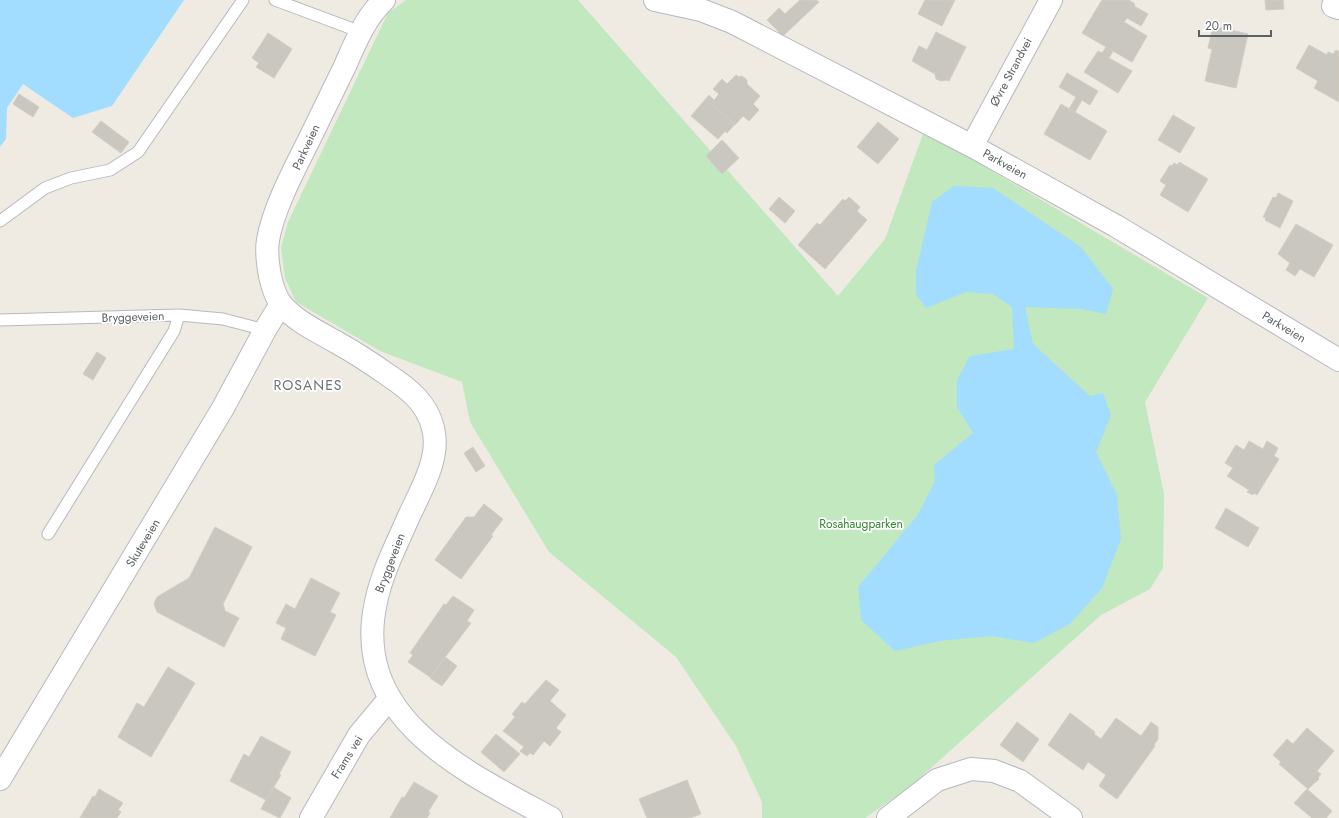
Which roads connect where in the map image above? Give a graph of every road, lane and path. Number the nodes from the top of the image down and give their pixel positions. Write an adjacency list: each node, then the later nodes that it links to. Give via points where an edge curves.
1 (243, 0): 8 (lane, via 138,152 110,170 71,178 45,188)
2 (276, 0): 6 (lane)
3 (384, 0): 6 (street, Parkveien, via 376,7)
4 (655, 0): 7 (street, Parkveien, via 701,10 732,22)
5 (1051, 0): 7 (street, Øvre Strandvei)
6 (361, 32): 9 (street, Parkveien, via 275,215 268,239 268,249 272,286)
7 (972, 146): 13 (street, Parkveien, via 1116,226)
8 (0, 221)
9 (281, 304): 12 (street, Skuteveien); 15 (street, Bryggeveien, via 302,322 364,358 403,385 426,409 432,424 436,439 426,477 391,558 375,603 372,635 374,656)
10 (179, 315): 11 (lane, Bryggeveien); 12 (lane, Bryggeveien, via 223,319); 14 (lane, via 174,331)
11 (0, 320)
12 (265, 330): 16 (street, Skuteveien, via 223,408)
13 (1339, 360)
14 (48, 534)
15 (389, 699): 17 (street, Frams vei, via 359,735); 18 (street, Bryggeveien, via 406,723 434,749 498,790)
16 (0, 779)
17 (311, 818)
18 (551, 818)
19 (888, 818): 20 (street, via 938,780 971,769 994,771 1020,781)
20 (1071, 818)

